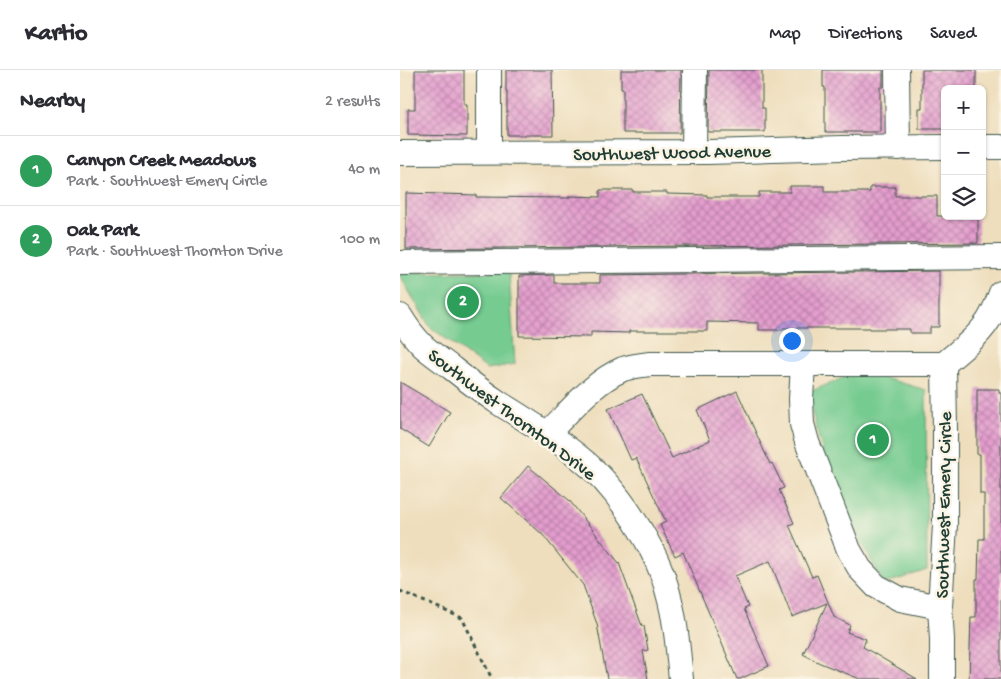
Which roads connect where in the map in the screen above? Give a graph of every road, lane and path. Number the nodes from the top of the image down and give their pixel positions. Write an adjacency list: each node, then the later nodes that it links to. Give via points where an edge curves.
1 (488, 70): 8 (street)
2 (695, 70): 9 (street)
3 (897, 70): 7 (street)
4 (1001, 146): 6 (street)
5 (941, 147): 7 (street, Southwest Wood Avenue)
6 (986, 147)
7 (898, 148): 9 (street, Southwest Wood Avenue)
8 (489, 152): 9 (street, Southwest Wood Avenue); 10 (street, Southwest Wood Avenue)
9 (694, 152)
10 (400, 153)
11 (1001, 257): 12 (street)
12 (400, 263)
13 (1001, 293): 15 (street)
14 (400, 316): 18 (street, Southwest Thornton Drive, via 423,346 483,392)
15 (996, 318): 17 (street)
16 (803, 364): 17 (street); 18 (street, via 650,364 625,368 604,379); 20 (street, Southwest Emery Circle, via 802,424 849,550 860,569 876,586 900,599)
17 (944, 364): 20 (street, Southwest Emery Circle, via 945,525)
18 (547, 434): 22 (street, Southwest Thornton Drive, via 597,473 646,539 668,592)
19 (400, 591): 21 (path, via 462,618)
20 (940, 607): 23 (street)
21 (492, 679)
22 (681, 679)
23 (942, 679)

